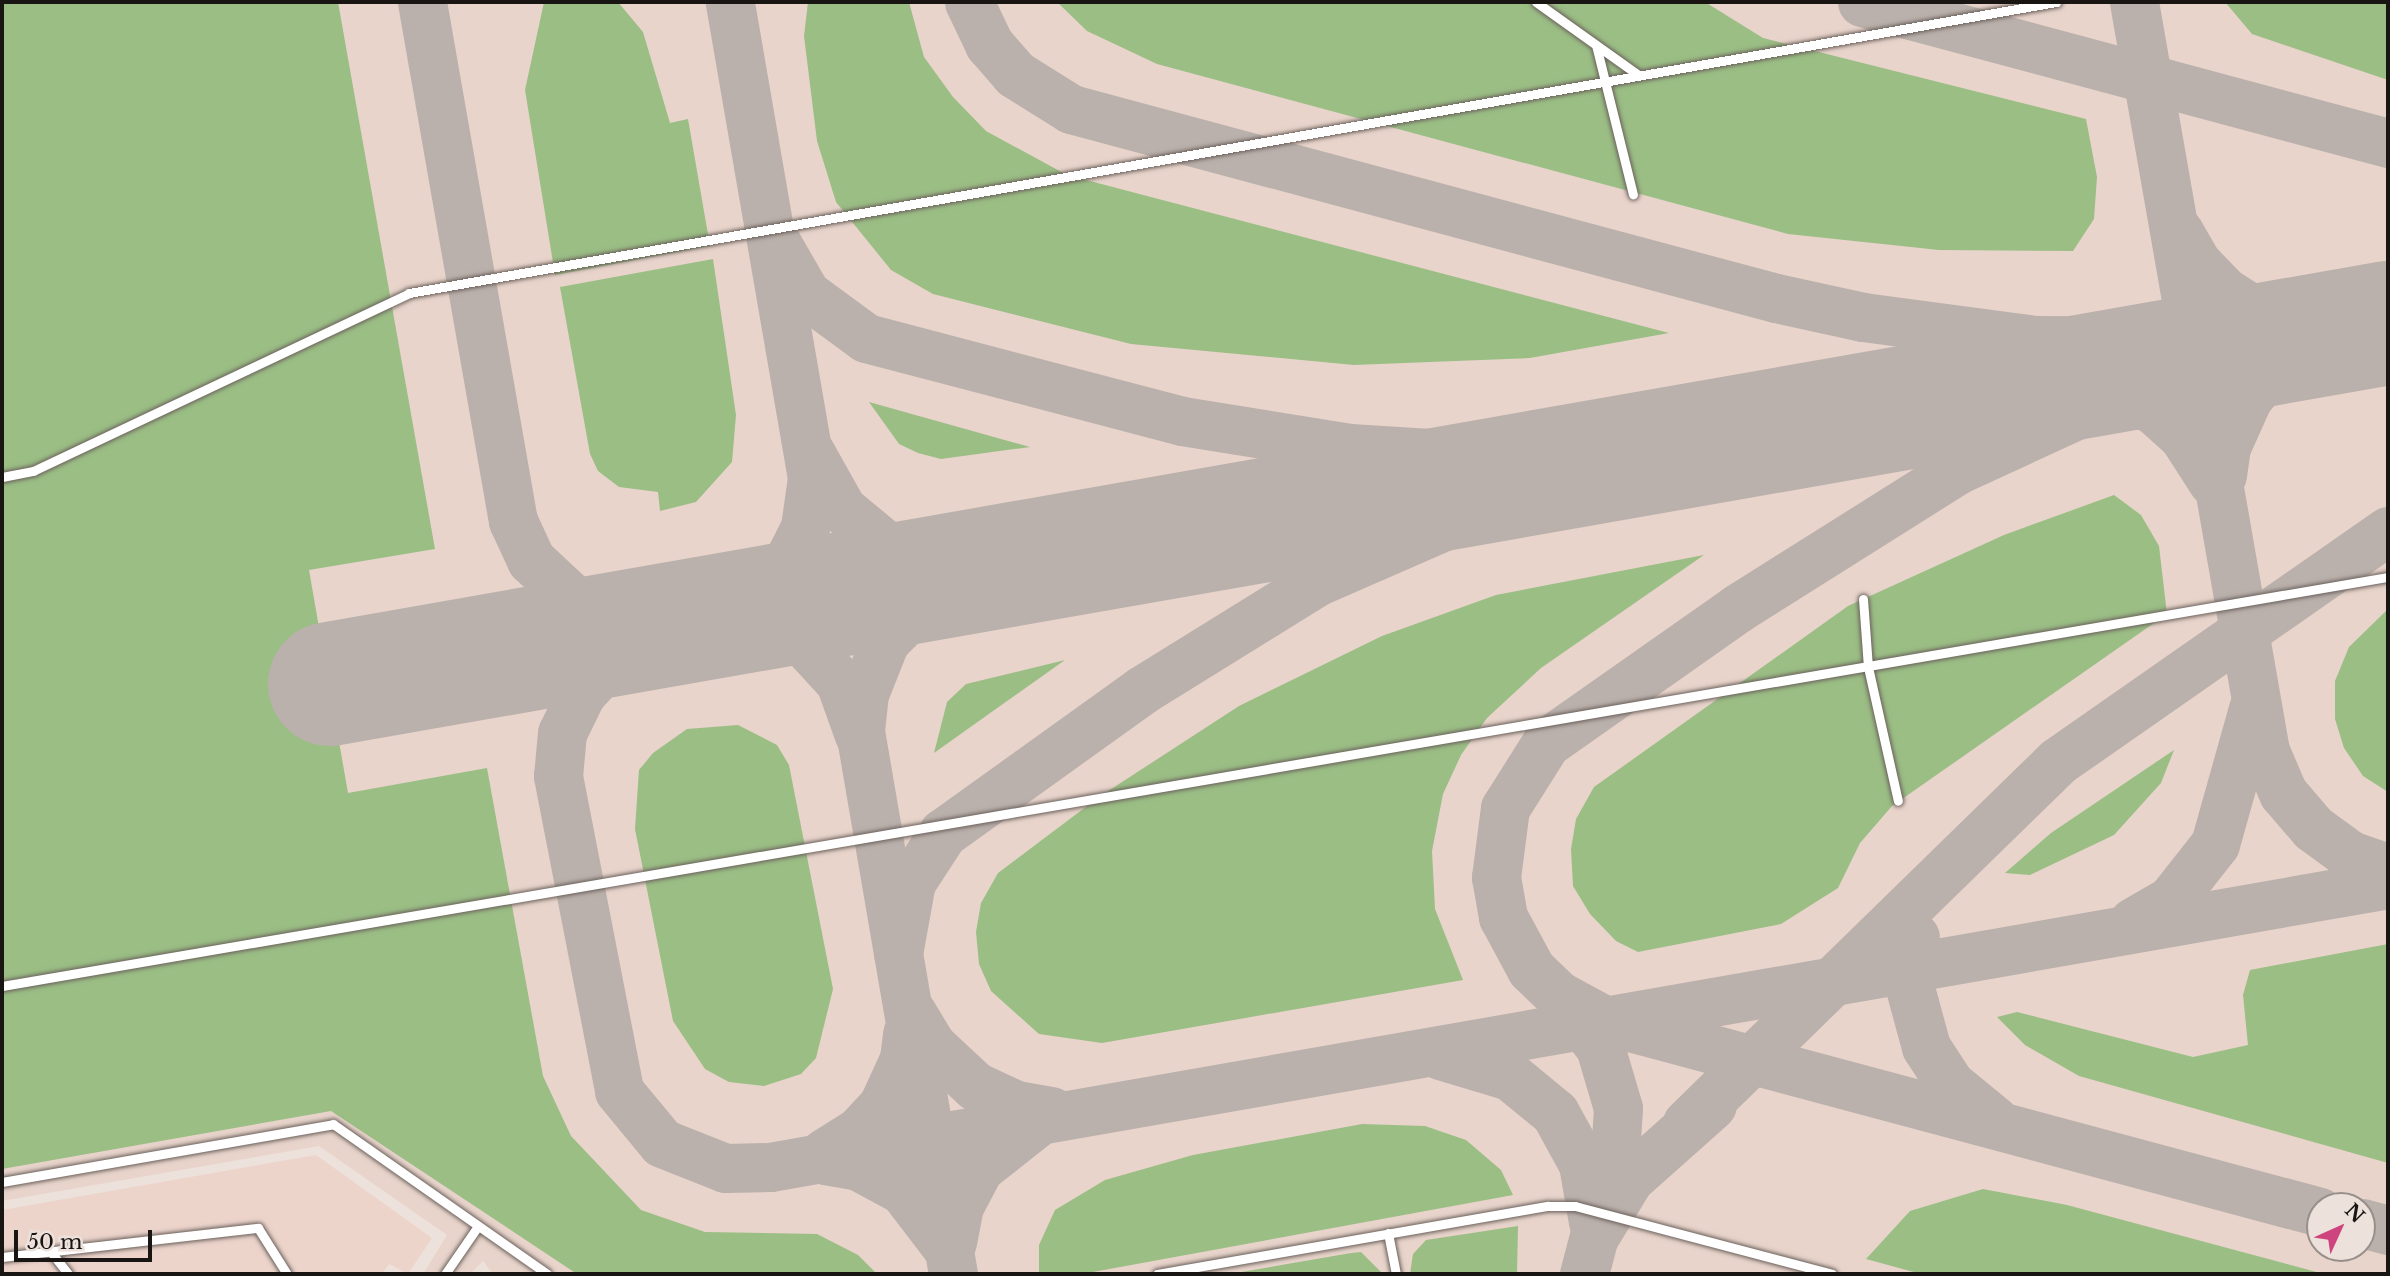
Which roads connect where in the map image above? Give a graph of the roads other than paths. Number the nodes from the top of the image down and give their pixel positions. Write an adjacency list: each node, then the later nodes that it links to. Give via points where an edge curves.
1 (1536, 2): 3 (lane)
2 (2056, 2): 4 (lane)
3 (1597, 45): 4 (lane); 5 (lane)
4 (1637, 74): 5 (lane)
5 (1607, 79): 6 (lane); 7 (lane, via 410,293 33,471)
6 (1633, 194)
7 (2, 477)
8 (2388, 576): 10 (lane)
9 (1863, 599): 10 (lane)
10 (1868, 667): 11 (lane); 12 (lane)
11 (1898, 801)
12 (2, 986)
13 (2, 1182): 14 (lane, via 333,1124)
14 (478, 1226): 20 (lane); 21 (lane)
15 (1388, 1233): 22 (lane); 23 (lane); 24 (lane, via 1575,1206)
16 (51, 1252): 17 (lane); 18 (lane); 19 (lane, via 258,1228)
17 (2, 1257)
18 (68, 1274)
19 (287, 1274)
20 (445, 1274)
21 (547, 1274)
22 (1157, 1274)
23 (1396, 1274)
24 (1832, 1274)

